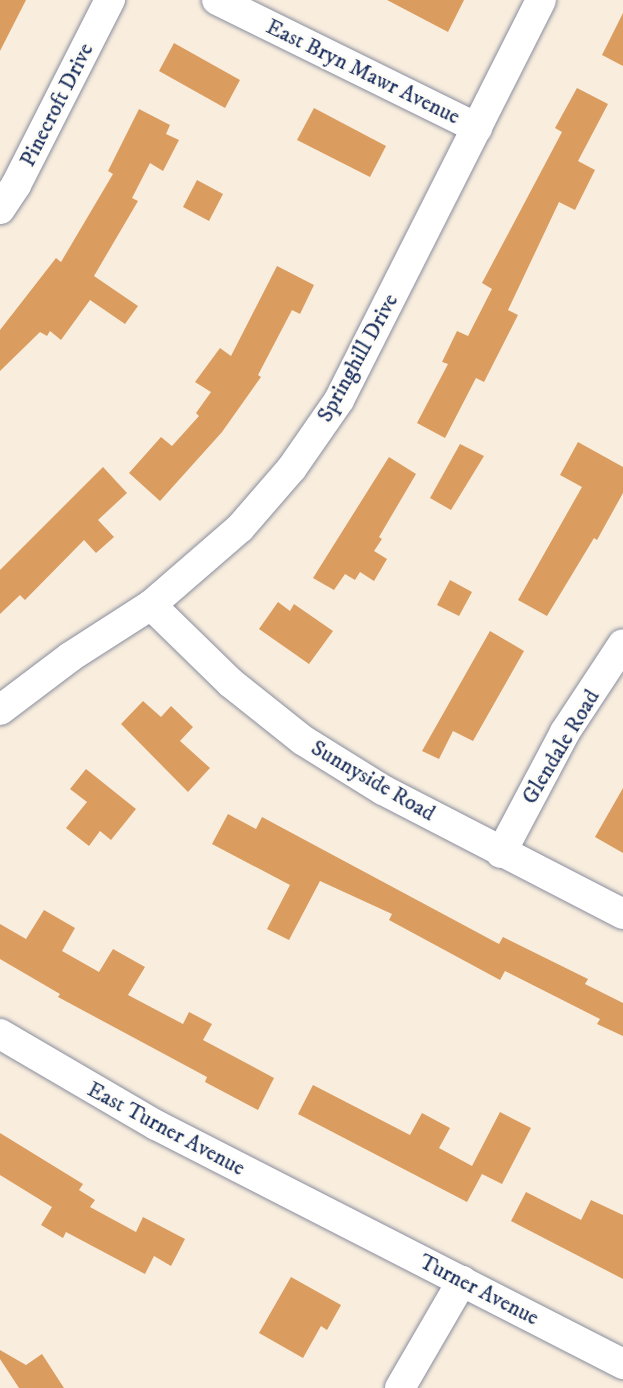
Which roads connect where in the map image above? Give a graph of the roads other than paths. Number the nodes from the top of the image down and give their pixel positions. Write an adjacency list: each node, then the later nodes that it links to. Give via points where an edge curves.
1 (110, 0): 5 (street, Pinecroft Drive)
2 (217, 0): 4 (street, East Bryn Mawr Avenue)
3 (541, 0): 4 (street, Springhill Drive)
4 (477, 128): 6 (street, Springhill Drive, via 339,400 292,468 240,528)
5 (0, 209)
6 (151, 605): 8 (street, Springhill Drive, via 70,657); 9 (street, Sunnyside Road, via 231,683 304,741 383,790)
7 (623, 644): 9 (street, Glendale Road, via 566,732)
8 (0, 710)
9 (501, 853): 10 (street, Sunnyside Road)
10 (623, 914)
11 (0, 1034): 12 (street, East Turner Avenue, via 135,1114)
12 (335, 1218): 13 (street, Turner Avenue)
13 (462, 1281): 14 (street, Turner Avenue); 15 (street)
14 (623, 1364)
15 (400, 1388)

